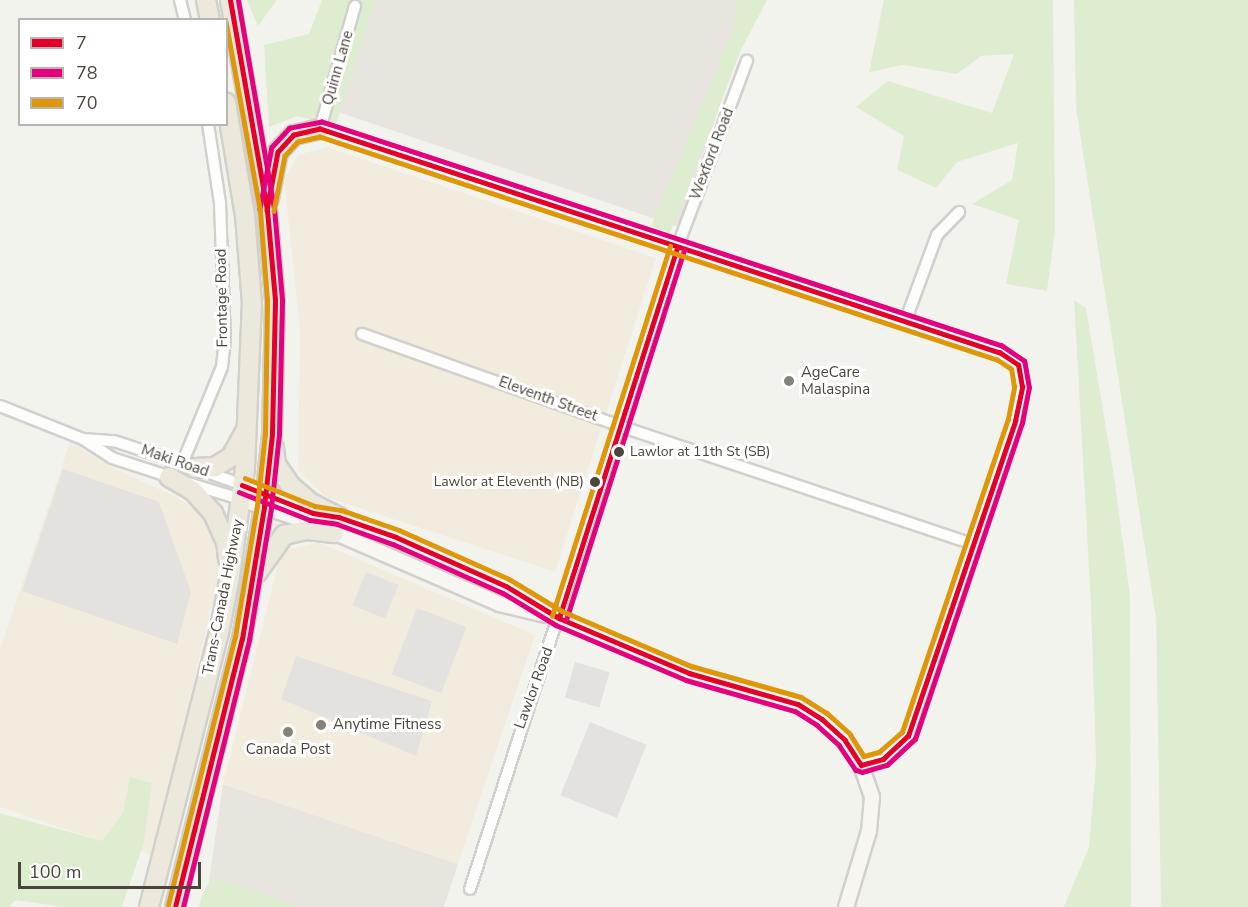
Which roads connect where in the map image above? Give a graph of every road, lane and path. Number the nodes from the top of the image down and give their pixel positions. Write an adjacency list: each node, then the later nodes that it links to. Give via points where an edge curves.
1 (180, 0): 5 (street)
2 (206, 0): 6 (highway)
3 (230, 0): 11 (highway, Trans-Canada Highway)
4 (355, 6): 10 (street, Quinn Lane)
5 (184, 18)
6 (210, 18)
7 (747, 60): 13 (street, Wexford Road)
8 (228, 115): 18 (highway, Trans-Canada Highway, via 245,216 252,304)
9 (208, 126): 21 (street, Frontage Road, via 220,203 225,340 222,368)
10 (320, 129): 11 (highway, via 294,135 278,152); 13 (street)
11 (267, 210): 19 (highway, Trans-Canada Highway, via 275,300)
12 (959, 212): 14 (street, via 936,235)
13 (677, 248): 14 (street); 17 (street, Lawlor Road)
14 (905, 322): 25 (street, via 1000,353 1018,365 1022,387 1015,421)
15 (362, 334): 17 (street, Eleventh Street)
16 (0, 406): 20 (street, Maki Road)
17 (620, 426): 25 (street, Eleventh Street); 28 (street, Lawlor Road)
18 (247, 428): 21 (highway, via 231,458 215,467); 22 (highway, Trans-Canada Highway)
19 (272, 434): 23 (highway, Trans-Canada Highway); 24 (highway, via 276,464 290,484)
20 (83, 439): 21 (street, Maki Road, via 114,441); 21 (street, Maki Road, via 112,458)
21 (182, 470): 22 (street, Maki Road); 22 (street, Maki Road); 26 (highway, via 213,513 226,542)
22 (241, 492): 23 (street); 26 (highway, Trans-Canada Highway)
23 (264, 500): 24 (street, via 284,503); 27 (highway, Trans-Canada Highway)
24 (337, 525): 27 (highway, via 284,535); 28 (street, via 500,604); 28 (street, via 396,537 496,581)
25 (973, 544): 29 (street, via 908,736 883,759)
26 (230, 576): 31 (highway, Trans-Canada Highway, via 203,700)
27 (253, 580): 32 (highway, Trans-Canada Highway, via 232,684)
28 (559, 618): 29 (street, via 689,673 798,704 845,740); 30 (street, Lawlor Road)
29 (861, 765): 33 (street, via 872,797 870,819)
30 (470, 889)
31 (149, 907)
32 (176, 907)
33 (846, 907)

